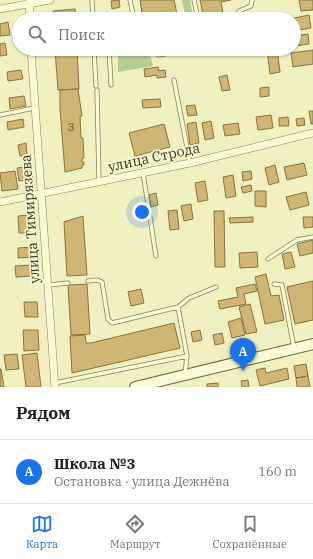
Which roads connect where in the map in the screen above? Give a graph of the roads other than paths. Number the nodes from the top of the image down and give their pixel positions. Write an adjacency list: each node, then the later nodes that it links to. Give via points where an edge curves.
1 (50, 0): 6 (street)
2 (92, 0): 9 (lane)
3 (130, 0): 10 (lane)
4 (194, 0): 11 (lane)
5 (252, 0): 12 (lane, via 251,6)
6 (29, 1): 7 (street); 8 (street)
7 (0, 10)
8 (30, 12)
9 (93, 12)
10 (133, 12)
11 (197, 12)
12 (239, 12)
13 (31, 56): 18 (street, улица Тимирязева)
14 (94, 56): 23 (lane)
15 (109, 56): 17 (lane)
16 (174, 80): 21 (lane)
17 (111, 85)
18 (34, 108): 19 (lane); 24 (street, улица Тимирязева)
19 (0, 115)
20 (313, 133): 21 (street, улица Строда)
21 (190, 163): 22 (street, улица Строда)
22 (143, 172): 23 (street, улица Строда); 27 (lane)
23 (99, 182): 24 (street, улица Строда)
24 (42, 194): 25 (street, улица Строда); 32 (street, улица Тимирязева)
25 (0, 202)
26 (313, 237): 28 (lane, via 297,240)
27 (156, 256)
28 (268, 259)
29 (88, 281): 34 (lane, via 102,282 108,319 112,324)
30 (68, 283): 32 (lane)
31 (274, 284): 36 (lane, via 282,285)
32 (48, 285): 39 (street, улица Тимирязева)
33 (216, 287): 34 (lane, via 189,298)
34 (178, 308): 37 (lane)
35 (313, 344): 36 (main road)
36 (294, 349): 38 (main road)
37 (187, 356): 38 (lane); 39 (lane)
38 (185, 375): 40 (main road)
39 (55, 385)
40 (135, 387)

